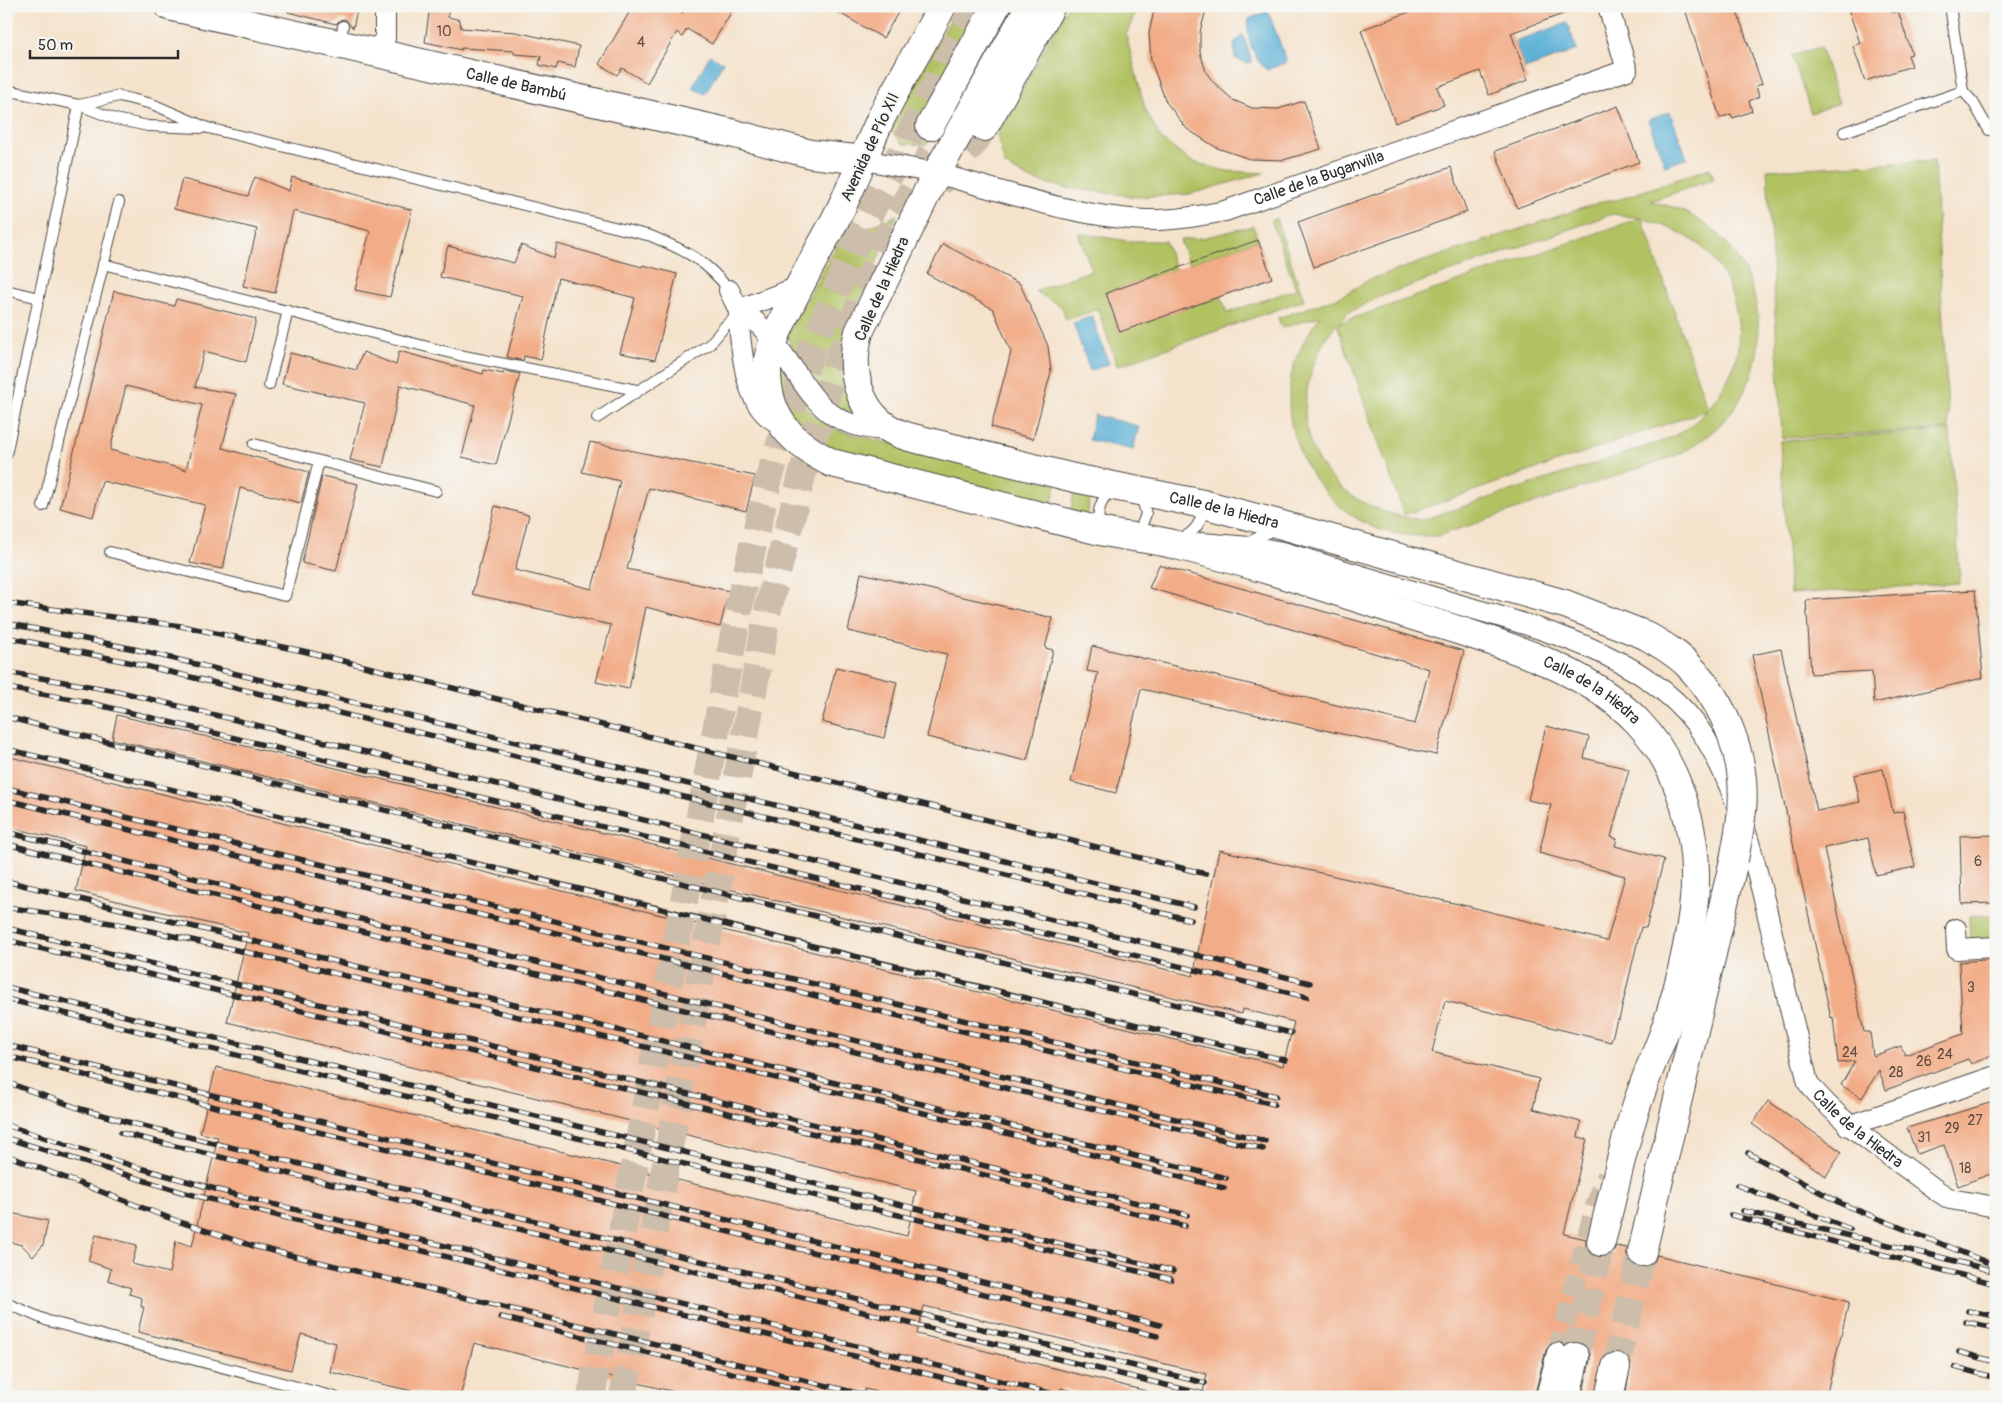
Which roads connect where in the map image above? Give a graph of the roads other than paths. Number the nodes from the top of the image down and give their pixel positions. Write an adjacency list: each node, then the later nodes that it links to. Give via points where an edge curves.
1 (169, 6): 9 (main road, Calle de Bambú, via 341,35)
2 (385, 6): 9 (street, via 385,38)
3 (942, 6): 18 (main road, Avenida de Pío XII, via 882,117)
4 (996, 6): 13 (main road)
5 (1030, 6): 19 (main road)
6 (1051, 6): 14 (main road)
7 (1608, 6): 19 (street, Calle de la Buganvilla, via 1627,70 1225,211 1148,220 1110,216 1062,208)
8 (1950, 6): 11 (lane)
9 (374, 52): 18 (main road, Calle de Bambú, via 731,132 811,154)
10 (6, 90): 12 (lane)
11 (1963, 91): 16 (lane, via 1974,102 1989,130); 17 (lane)
12 (79, 105): 15 (lane, via 115,119 148,126); 15 (lane, via 119,96 152,104); 25 (lane)
13 (930, 126)
14 (984, 127)
15 (208, 128): 24 (lane, via 652,236 705,263)
16 (1996, 129)
17 (1844, 132)
18 (864, 160): 19 (street); 22 (main road, Avenida de Pío XII)
19 (936, 174): 33 (main road, Calle de la Hiedra, via 859,332 855,350 855,378 862,396 878,421)
20 (119, 202): 21 (lane)
21 (103, 264): 26 (lane); 40 (lane)
22 (798, 287): 27 (street, via 748,306); 28 (main road, Calle de la Hiedra)
23 (6, 290): 25 (lane)
24 (729, 290): 27 (street, Calle de la Hiedra)
25 (39, 298): 35 (lane)
26 (288, 311): 29 (lane); 30 (lane, via 460,355)
27 (740, 314): 28 (street, Calle de la Hiedra, via 754,319); 30 (lane, via 710,344); 32 (street, Calle de la Hiedra, via 739,334 744,363 756,401 764,414)
28 (774, 341): 32 (main road, Calle de la Hiedra, via 767,374); 33 (street, Calle de la Hiedra, via 803,384 830,415 851,424)
29 (269, 385)
30 (637, 390): 31 (lane)
31 (597, 418)
32 (781, 424): 42 (main road, Calle de la Hiedra, via 794,440 832,463)
33 (889, 430): 37 (main road, Calle de la Hiedra, via 1069,477)
34 (254, 444): 36 (lane)
35 (6, 455)
36 (319, 461): 38 (lane); 46 (lane, via 285,596)
37 (1128, 488): 39 (main road, Calle de la Hiedra); 42 (lane, via 1104,498 1099,510); 43 (lane, Calle de la Hiedra, via 1143,497 1146,514 1140,533)
38 (436, 491)
39 (1203, 504): 41 (main road, Calle de la Hiedra); 44 (lane, via 1198,526 1188,536)
40 (43, 506)
41 (1275, 522): 45 (lane, via 1267,533); 52 (main road, Calle de la Hiedra, bridge, via 1604,617 1670,650 1689,666 1722,713 1734,744 1742,786 1742,809 1734,860)
42 (1100, 531): 43 (main road, Calle de la Hiedra)
43 (1134, 539): 44 (main road, Calle de la Hiedra)
44 (1170, 543): 45 (street, Calle de la Hiedra); 50 (main road, Calle de la Hiedra, via 1512,648 1567,673 1612,700 1638,722 1677,783 1692,832 1695,899 1667,1025)
45 (1242, 546): 51 (street, Calle de la Hiedra, via 1283,552 1558,635 1619,661 1644,676 1671,699 1704,735 1732,792 1753,853 1808,1083)
46 (110, 552)
47 (1956, 929): 48 (street, via 1957,950)
48 (1996, 948)
49 (1996, 1076): 51 (street)
50 (1641, 1092): 52 (main road, Calle de la Hiedra, via 1657,1136); 56 (main road, Calle de la Hiedra)
51 (1848, 1126): 54 (street, Calle de la Hiedra, via 1936,1190)
52 (1660, 1170): 57 (main road, Calle de la Hiedra)
53 (1996, 1194): 54 (street)
54 (1965, 1203): 55 (street, Calle de la Hiedra)
55 (1996, 1207)
56 (1601, 1242)
57 (1642, 1252)
58 (6, 1303): 61 (lane, via 48,1321)
59 (1566, 1355): 62 (street); 63 (main road)
60 (1616, 1367): 64 (main road)
61 (334, 1397)
62 (1546, 1397)
63 (1566, 1397)
64 (1609, 1397)

